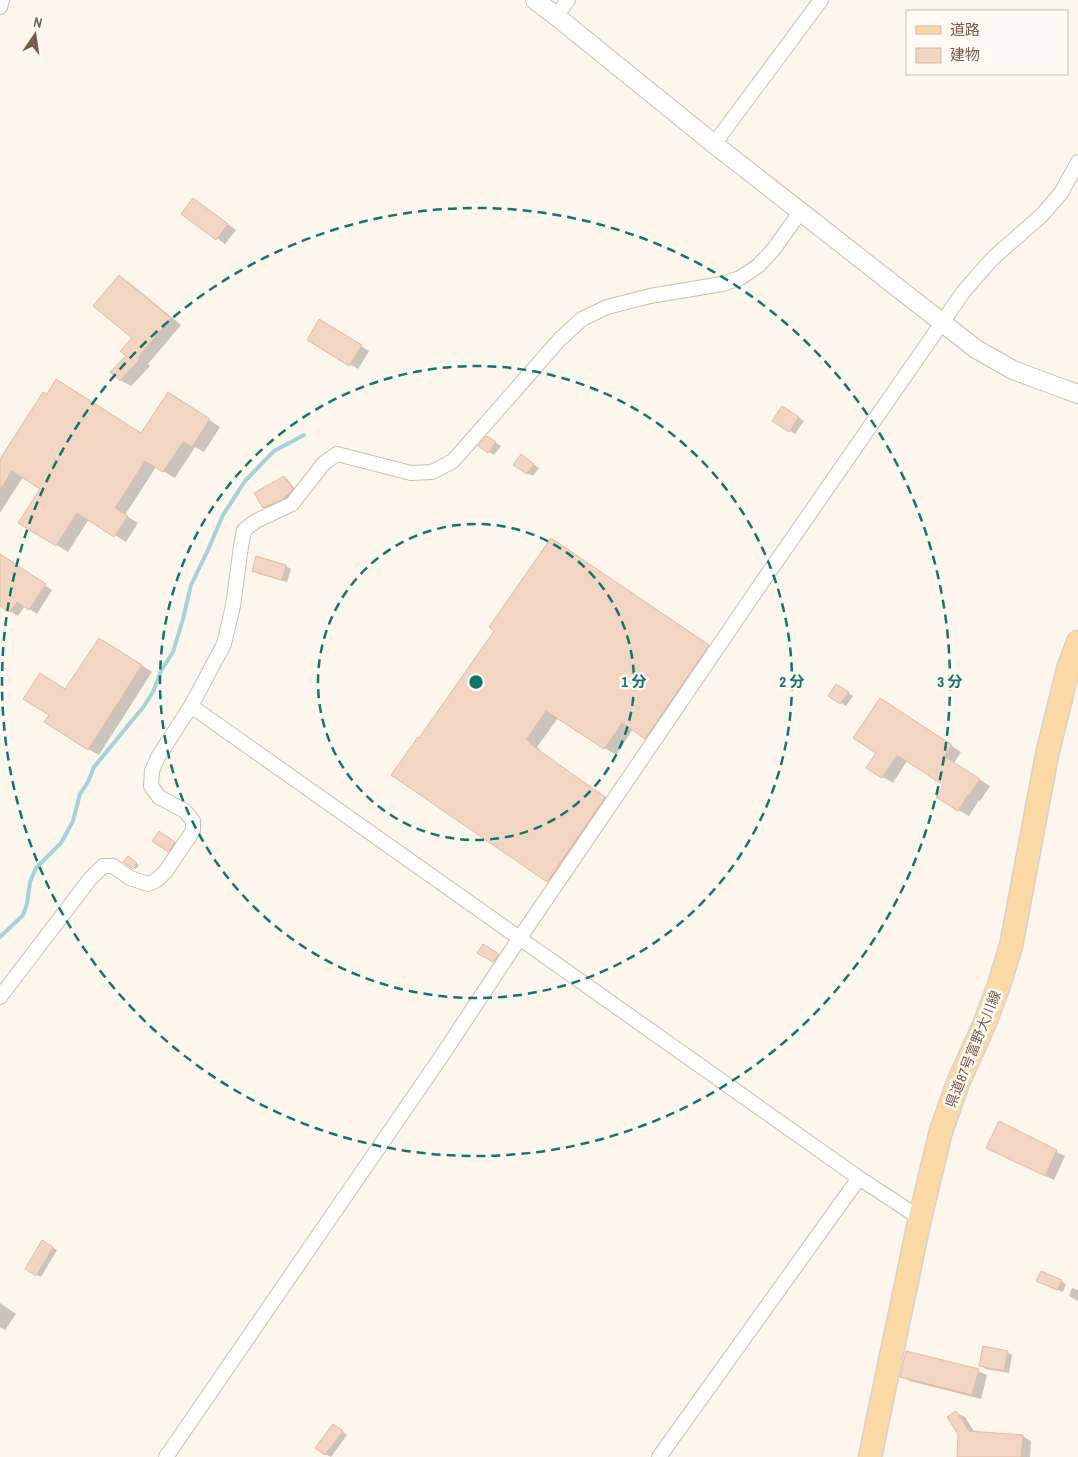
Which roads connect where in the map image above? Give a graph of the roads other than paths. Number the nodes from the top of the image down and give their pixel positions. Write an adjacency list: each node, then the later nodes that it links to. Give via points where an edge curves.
1 (2, 0): 5 (street)
2 (535, 0): 6 (street)
3 (568, 0): 6 (street)
4 (820, 0): 7 (street)
5 (0, 7)
6 (556, 16): 7 (street)
7 (714, 144): 9 (street)
8 (1078, 162): 10 (street, via 1061,193 1042,215 993,258 964,291)
9 (800, 211): 10 (street); 13 (street, via 773,250 740,278 607,306 582,319 560,339 453,461 432,472 411,473 337,454 324,463 292,504 244,530 224,644)
10 (942, 324): 11 (street, via 1013,370); 14 (street)
11 (1078, 394)
12 (1078, 642): 17 (main road, 県道87号富野大川線, via 1068,669 1047,755 1011,946 998,988 941,1131)
13 (191, 706): 14 (street); 15 (street, via 158,758 152,771 151,786 159,797 184,812 192,821 193,831 166,871 148,884 130,878 112,866 103,866)
14 (519, 939): 16 (street); 18 (street)
15 (0, 997)
16 (859, 1178): 17 (street); 19 (street)
17 (920, 1218): 20 (main road, 県道87号富野大川線)
18 (166, 1457)
19 (659, 1457)
20 (870, 1457)

